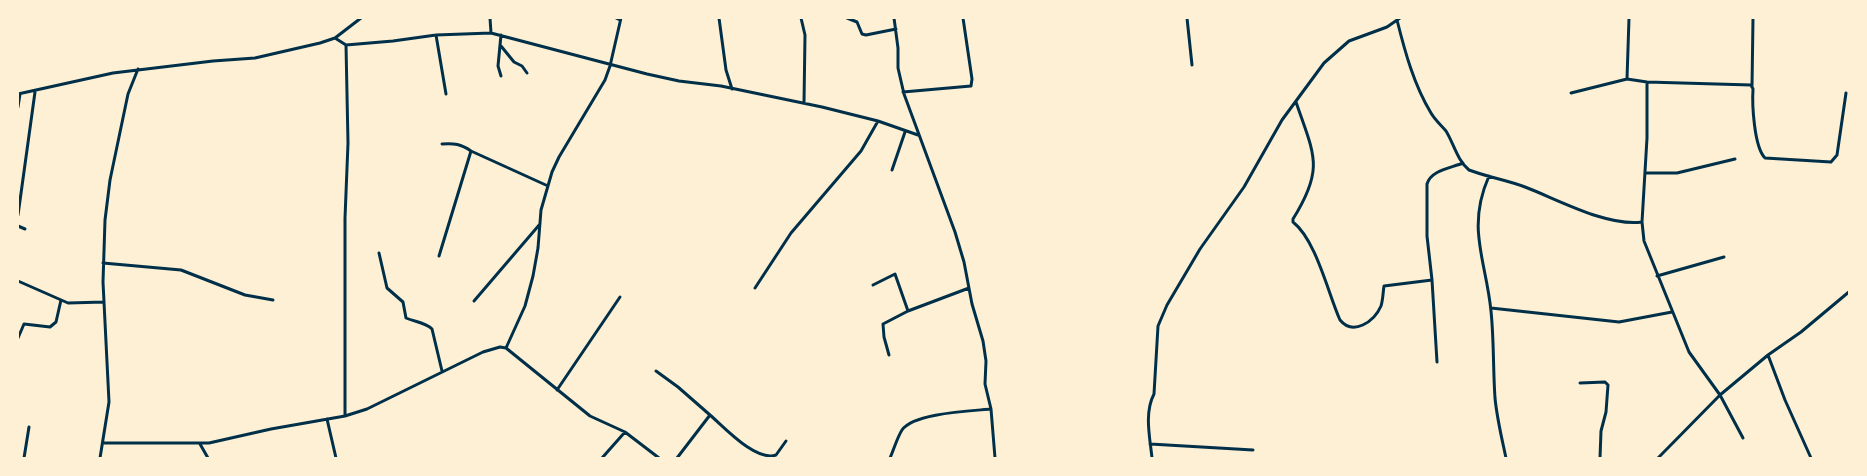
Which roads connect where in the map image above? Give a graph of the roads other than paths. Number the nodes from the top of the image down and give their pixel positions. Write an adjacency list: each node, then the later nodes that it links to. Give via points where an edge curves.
1 (361, 18): 18 (street)
2 (490, 18): 15 (street)
3 (616, 18): 12 (street)
4 (719, 18): 29 (street)
5 (802, 18): 37 (street, via 805,35)
6 (847, 18): 14 (street, via 857,22 862,34 866,35)
7 (894, 18): 14 (street)
8 (963, 18): 31 (street, via 971,86)
9 (1187, 18): 21 (street)
10 (1629, 18): 26 (street)
11 (1753, 18): 28 (street)
12 (620, 19): 22 (street)
13 (1398, 19): 36 (street, via 1387,27 1349,42 1324,63); 45 (street, via 1419,88)
14 (896, 29): 31 (street)
15 (491, 33): 16 (street); 17 (street)
16 (436, 35): 19 (street); 35 (street)
17 (501, 35): 20 (street); 22 (street)
18 (335, 38): 19 (street); 23 (street, via 255,58)
19 (346, 44): 86 (street)
20 (501, 45): 24 (street); 25 (street)
21 (1192, 65)
22 (610, 66): 29 (street); 49 (street, via 559,157)
23 (138, 69): 30 (street); 58 (street, via 128,94 110,180)
24 (527, 73)
25 (500, 76)
26 (1627, 79): 27 (street); 32 (street)
27 (1647, 82): 28 (street); 47 (street)
28 (1752, 87): 33 (street, via 1758,145 1761,154 1772,159 1834,160)
29 (732, 89): 37 (street)
30 (35, 92): 34 (street); 50 (street)
31 (903, 92): 41 (street)
32 (1571, 93)
33 (1846, 93)
34 (19, 94): 38 (street)
35 (446, 94)
36 (1296, 101): 60 (street, via 1315,162 1309,190 1293,222 1314,251 1340,320 1351,327 1366,325 1381,306 1384,286); 94 (street, via 1270,138 1244,187 1200,249 1158,326 1154,394 1150,402)
37 (804, 103): 39 (street)
38 (18, 107)
39 (878, 121): 40 (street); 63 (street, via 862,151 791,233)
40 (905, 132): 41 (street); 46 (street)
41 (918, 135): 64 (street, via 955,232)
42 (442, 144): 43 (street, via 463,145)
43 (471, 151): 49 (street); 56 (street)
44 (1735, 159): 47 (street, via 1677,173)
45 (1463, 163): 48 (street, via 1469,170); 60 (street, via 1430,176 1427,236)
46 (892, 170)
47 (1645, 173): 51 (street)
48 (1488, 176): 51 (street, via 1524,186 1609,220 1625,224); 71 (street, via 1479,206 1477,231)
49 (548, 186): 52 (street)
50 (18, 215)
51 (1642, 222): 59 (street, via 1644,241)
52 (540, 224): 69 (street); 75 (street, via 525,306)
53 (18, 226): 54 (street)
54 (25, 229)
55 (380, 253): 79 (street, via 387,288 403,302 406,318 427,324 432,329)
56 (439, 256)
57 (1724, 257): 59 (street)
58 (103, 263): 68 (street, via 181,270 245,295); 70 (street)
59 (1657, 276): 73 (street)
60 (1432, 280): 78 (street)
61 (18, 282): 67 (street)
62 (873, 285): 72 (street, via 895,274)
63 (755, 288)
64 (969, 288): 72 (street); 84 (street, via 985,350 985,384)
65 (1850, 291): 77 (street)
66 (620, 297): 82 (street)
67 (61, 300): 70 (street, via 72,304); 74 (street, via 56,322 50,326 24,324)
68 (273, 300)
69 (474, 300)
70 (104, 302): 92 (street, via 109,402)
71 (1491, 308): 73 (street, via 1619,322); 106 (street, via 1496,399)
72 (908, 311): 76 (street, via 883,324)
73 (1672, 312): 83 (street, via 1692,358)
74 (18, 338)
75 (506, 348): 79 (street, via 483,352); 82 (street)
76 (889, 354)
77 (1768, 356): 83 (street); 109 (street)
78 (1437, 362)
79 (442, 371): 86 (street, via 368,409)
80 (656, 371): 85 (street)
81 (1580, 382): 107 (street, via 1597,381 1608,385)
82 (557, 390): 89 (street, via 590,416)
83 (1720, 395): 90 (street); 108 (street)
84 (991, 409): 103 (street, via 940,414 918,420 903,428); 104 (street)
85 (710, 415): 91 (street, via 765,457 776,455); 102 (street)
86 (345, 416): 87 (street)
87 (327, 419): 93 (street); 99 (street)
88 (29, 426): 96 (street)
89 (625, 432): 100 (street); 101 (street)
90 (1743, 438)
91 (786, 441)
92 (103, 443): 93 (street); 97 (street)
93 (200, 444): 98 (street)
94 (1150, 444): 95 (street); 105 (street)
95 (1253, 450)
96 (24, 458)
97 (100, 458)
98 (208, 458)
99 (336, 458)
100 (602, 458)
101 (659, 458)
102 (677, 458)
103 (890, 458)
104 (996, 458)
105 (1152, 458)
106 (1506, 458)
107 (1600, 458)
108 (1658, 458)
109 (1812, 458)

